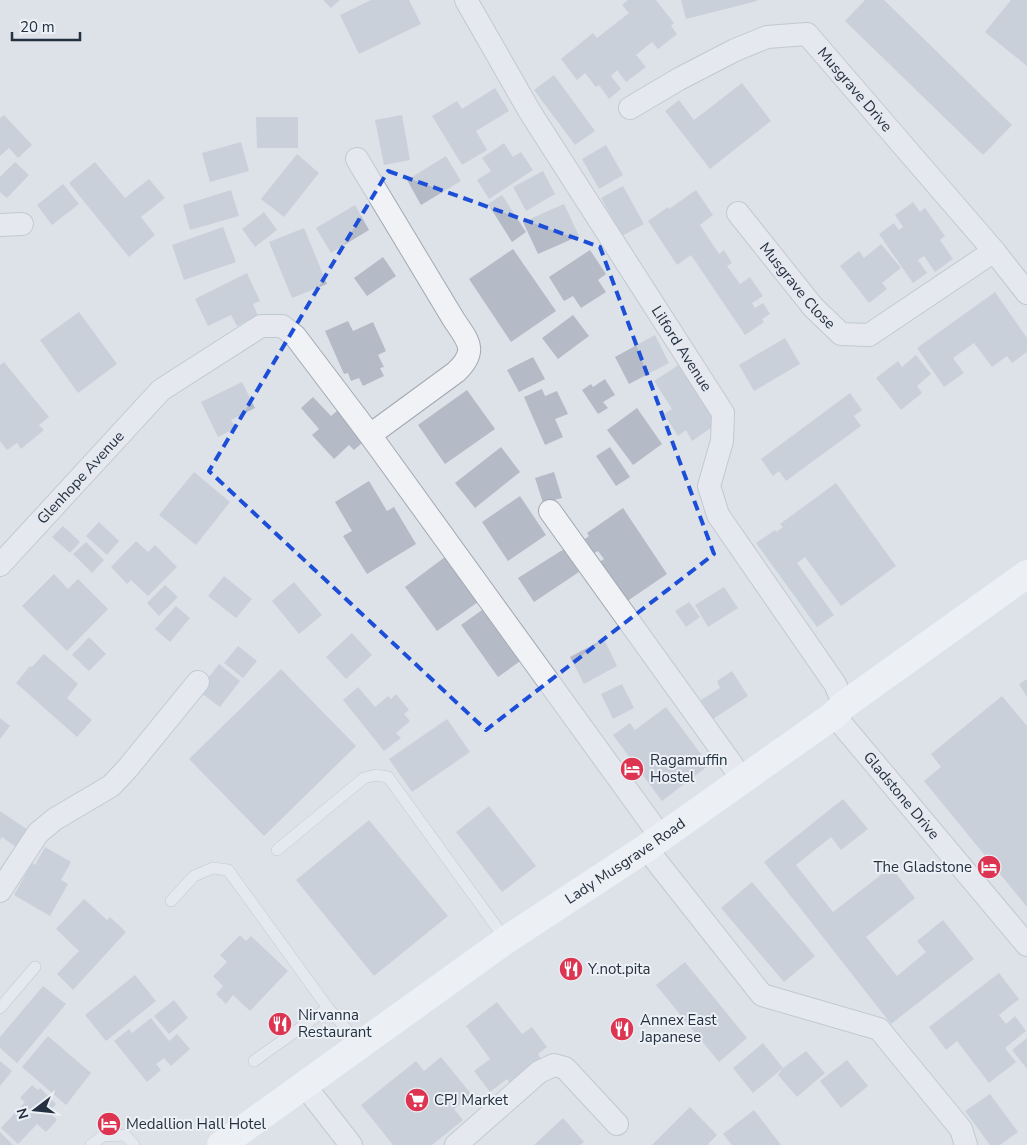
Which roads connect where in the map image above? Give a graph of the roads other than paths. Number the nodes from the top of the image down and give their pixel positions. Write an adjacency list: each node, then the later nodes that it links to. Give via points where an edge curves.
1 (466, 0): 12 (street, Lilford Avenue, via 530,112 723,413 722,441 709,486 718,515 835,684)
2 (630, 108): 5 (street, Musgrave Drive, via 735,50 767,37 807,34)
3 (357, 159): 7 (street, via 470,348 465,363 456,372)
4 (738, 212): 5 (street, Musgrave Close, via 813,307 841,334 869,335)
5 (994, 250): 6 (street, Musgrave Drive)
6 (1027, 293)
7 (370, 435): 9 (street, Glenhope Avenue, via 295,336 282,326 261,326 161,390); 14 (street, Glenhope Avenue)
8 (550, 511): 13 (street)
9 (0, 565)
10 (1027, 574): 12 (main road, Lady Musgrave Road)
11 (198, 682): 16 (street, via 112,786 55,819 38,833)
12 (839, 710): 13 (main road, Lady Musgrave Road); 19 (street, Gladstone Drive)
13 (743, 780): 14 (main road, Lady Musgrave Road)
14 (654, 842): 18 (main road, Lady Musgrave Road); 32 (street, Glenhope Avenue, via 762,995 879,1029 960,1129)
15 (277, 850): 18 (lane, via 364,778 388,777)
16 (0, 891)
17 (171, 901): 22 (lane, via 194,876 213,868 228,870)
18 (506, 940): 23 (main road, Lady Musgrave Road)
19 (1027, 945)
20 (35, 967): 21 (lane)
21 (0, 1008)
22 (328, 1008): 23 (lane); 24 (lane)
23 (360, 1045): 25 (main road, Lady Musgrave Road)
24 (254, 1061)
25 (305, 1086): 29 (main road, Lady Musgrave Road); 30 (street)
26 (617, 1124): 31 (street, via 565,1068 554,1065 539,1072)
27 (91, 1145): 28 (lane, via 103,1136 125,1135)
28 (134, 1145)
29 (221, 1145)
30 (351, 1145)
31 (456, 1145)
32 (966, 1145)

